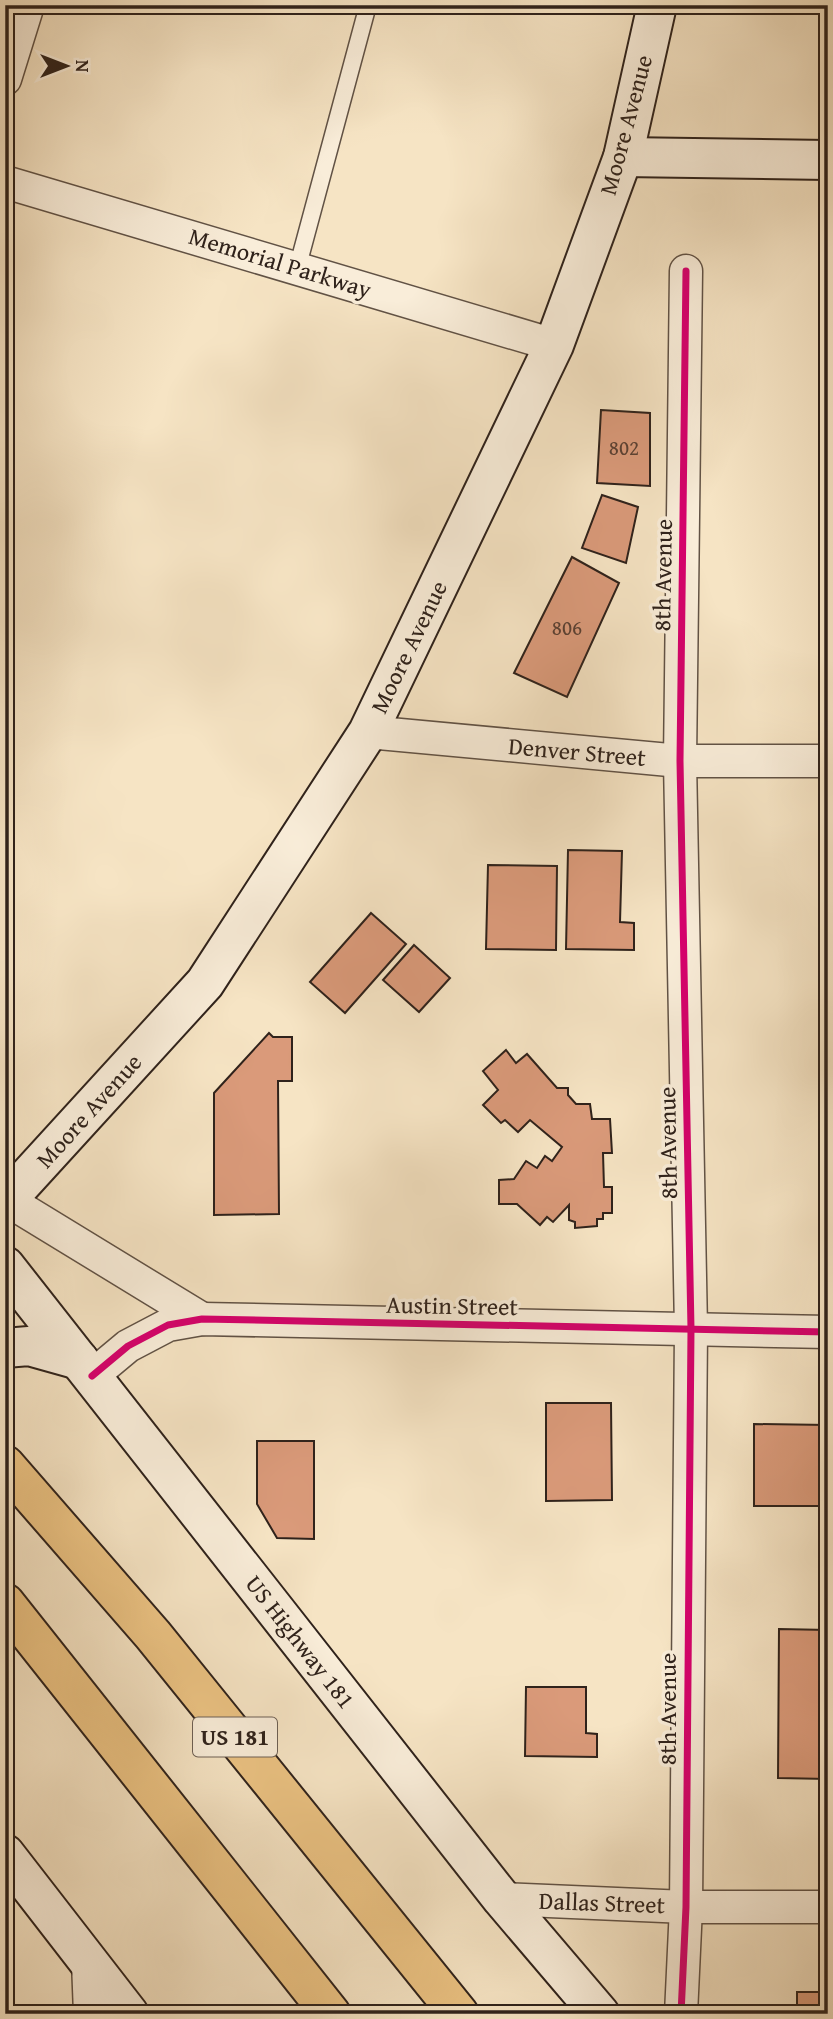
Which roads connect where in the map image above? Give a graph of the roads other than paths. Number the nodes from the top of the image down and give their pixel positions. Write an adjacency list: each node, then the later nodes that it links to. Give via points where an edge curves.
1 (28, 5): 4 (street)
2 (368, 5): 8 (lane)
3 (657, 5): 5 (main road, Moore Avenue)
4 (5, 79)
5 (623, 158): 6 (main road); 10 (main road, Moore Avenue)
6 (828, 160)
7 (5, 182): 8 (street, Memorial Parkway)
8 (297, 269): 10 (street, Memorial Parkway)
9 (686, 271): 12 (street, 8th Avenue)
10 (554, 345): 11 (main road, Moore Avenue)
11 (368, 732): 12 (street, Denver Street); 14 (main road, Moore Avenue, via 205,983)
12 (680, 761): 13 (street, Denver Street); 17 (street, 8th Avenue)
13 (828, 761)
14 (6, 1201): 16 (street)
15 (5, 1266): 20 (main road, US Highway 181)
16 (202, 1319): 17 (street, Austin Street); 20 (street, Austin Street, via 168,1325)
17 (691, 1329): 18 (street, Austin Street); 28 (street, 8th Avenue)
18 (828, 1332)
19 (5, 1348): 20 (main road, via 29,1346)
20 (86, 1368): 27 (main road, US Highway 181)
21 (5, 1465): 24 (highway, US 181)
22 (5, 1603): 23 (highway)
23 (31, 1634): 33 (highway); 34 (highway)
24 (153, 1636): 35 (highway, US 181); 36 (highway)
25 (5, 1854): 26 (main road)
26 (17, 1886): 30 (main road)
27 (502, 1899): 28 (street, Dallas Street); 37 (main road, US Highway 181)
28 (686, 1906): 29 (street, Dallas Street); 38 (street, 8th Avenue)
29 (828, 1906)
30 (89, 1962): 31 (street); 32 (main road)
31 (90, 2014)
32 (129, 2014)
33 (307, 2014)
34 (331, 2014)
35 (458, 2014)
36 (481, 2014)
37 (600, 2014)
38 (681, 2014)

